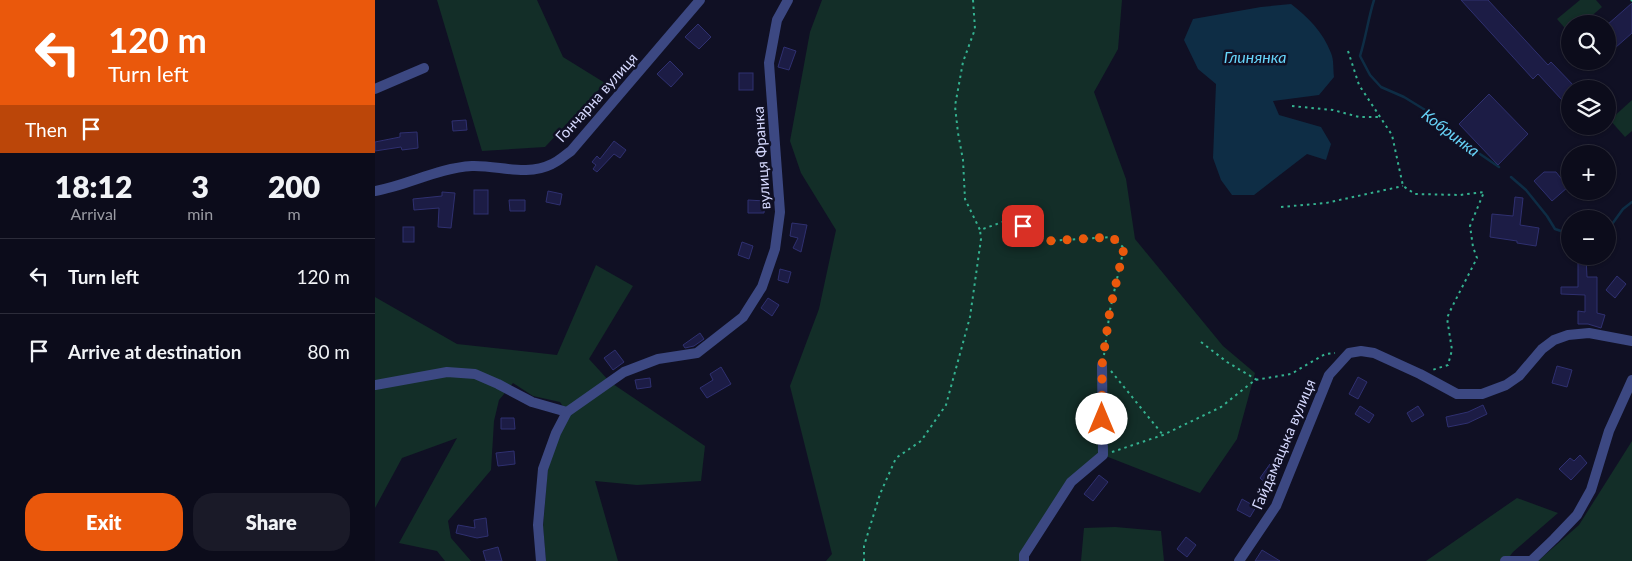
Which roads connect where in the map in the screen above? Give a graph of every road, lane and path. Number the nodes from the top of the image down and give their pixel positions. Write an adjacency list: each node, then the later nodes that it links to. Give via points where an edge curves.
1 (700, 0): 10 (street, Гончарна вулиця, via 571,151 552,164 524,171 472,166 427,175)
2 (788, 0): 21 (street, вулиця Франка, via 777,20 769,63 780,212 775,249 762,287 743,317 697,353 658,359 624,372)
3 (973, 0): 12 (path, via 975,29 963,62 955,106 965,200)
4 (1348, 50): 8 (path, via 1359,86)
5 (424, 68): 6 (street)
6 (375, 89)
7 (1292, 106): 8 (path, via 1333,110 1359,117)
8 (1380, 117): 9 (path, via 1393,135)
9 (1403, 186): 11 (path, via 1326,203); 17 (path, via 1415,194 1484,192 1470,226 1477,258 1447,318 1452,350 1448,365)
10 (375, 191)
11 (1281, 206)
12 (980, 230): 16 (path, via 1011,219 1046,241 1112,237 1124,248); 25 (path, via 970,317 945,405 921,441 896,458 879,494 864,546)
13 (1632, 341): 17 (street, via 1589,334 1554,340 1541,349 1519,376 1482,394 1457,394)
14 (1201, 342): 18 (path)
15 (1349, 353): 17 (street, via 1374,353); 18 (path, via 1325,354 1291,374); 27 (street, Гайдамацька вулиця, via 1329,375 1276,506)
16 (1102, 363): 22 (path); 23 (street)
17 (1420, 374)
18 (1257, 380): 22 (path, via 1221,407)
19 (1632, 380): 29 (street, via 1609,432 1591,490 1577,515)
20 (375, 385): 21 (street, via 447,372 475,374 533,402)
21 (567, 412): 24 (street, вулиця Франка, via 543,469 538,525)
22 (1163, 435): 23 (path)
23 (1103, 455): 26 (street, via 1071,482 1024,554)
24 (541, 561)
25 (864, 561)
26 (1024, 561)
27 (1239, 561)
28 (1505, 561): 29 (street)
29 (1531, 561)

